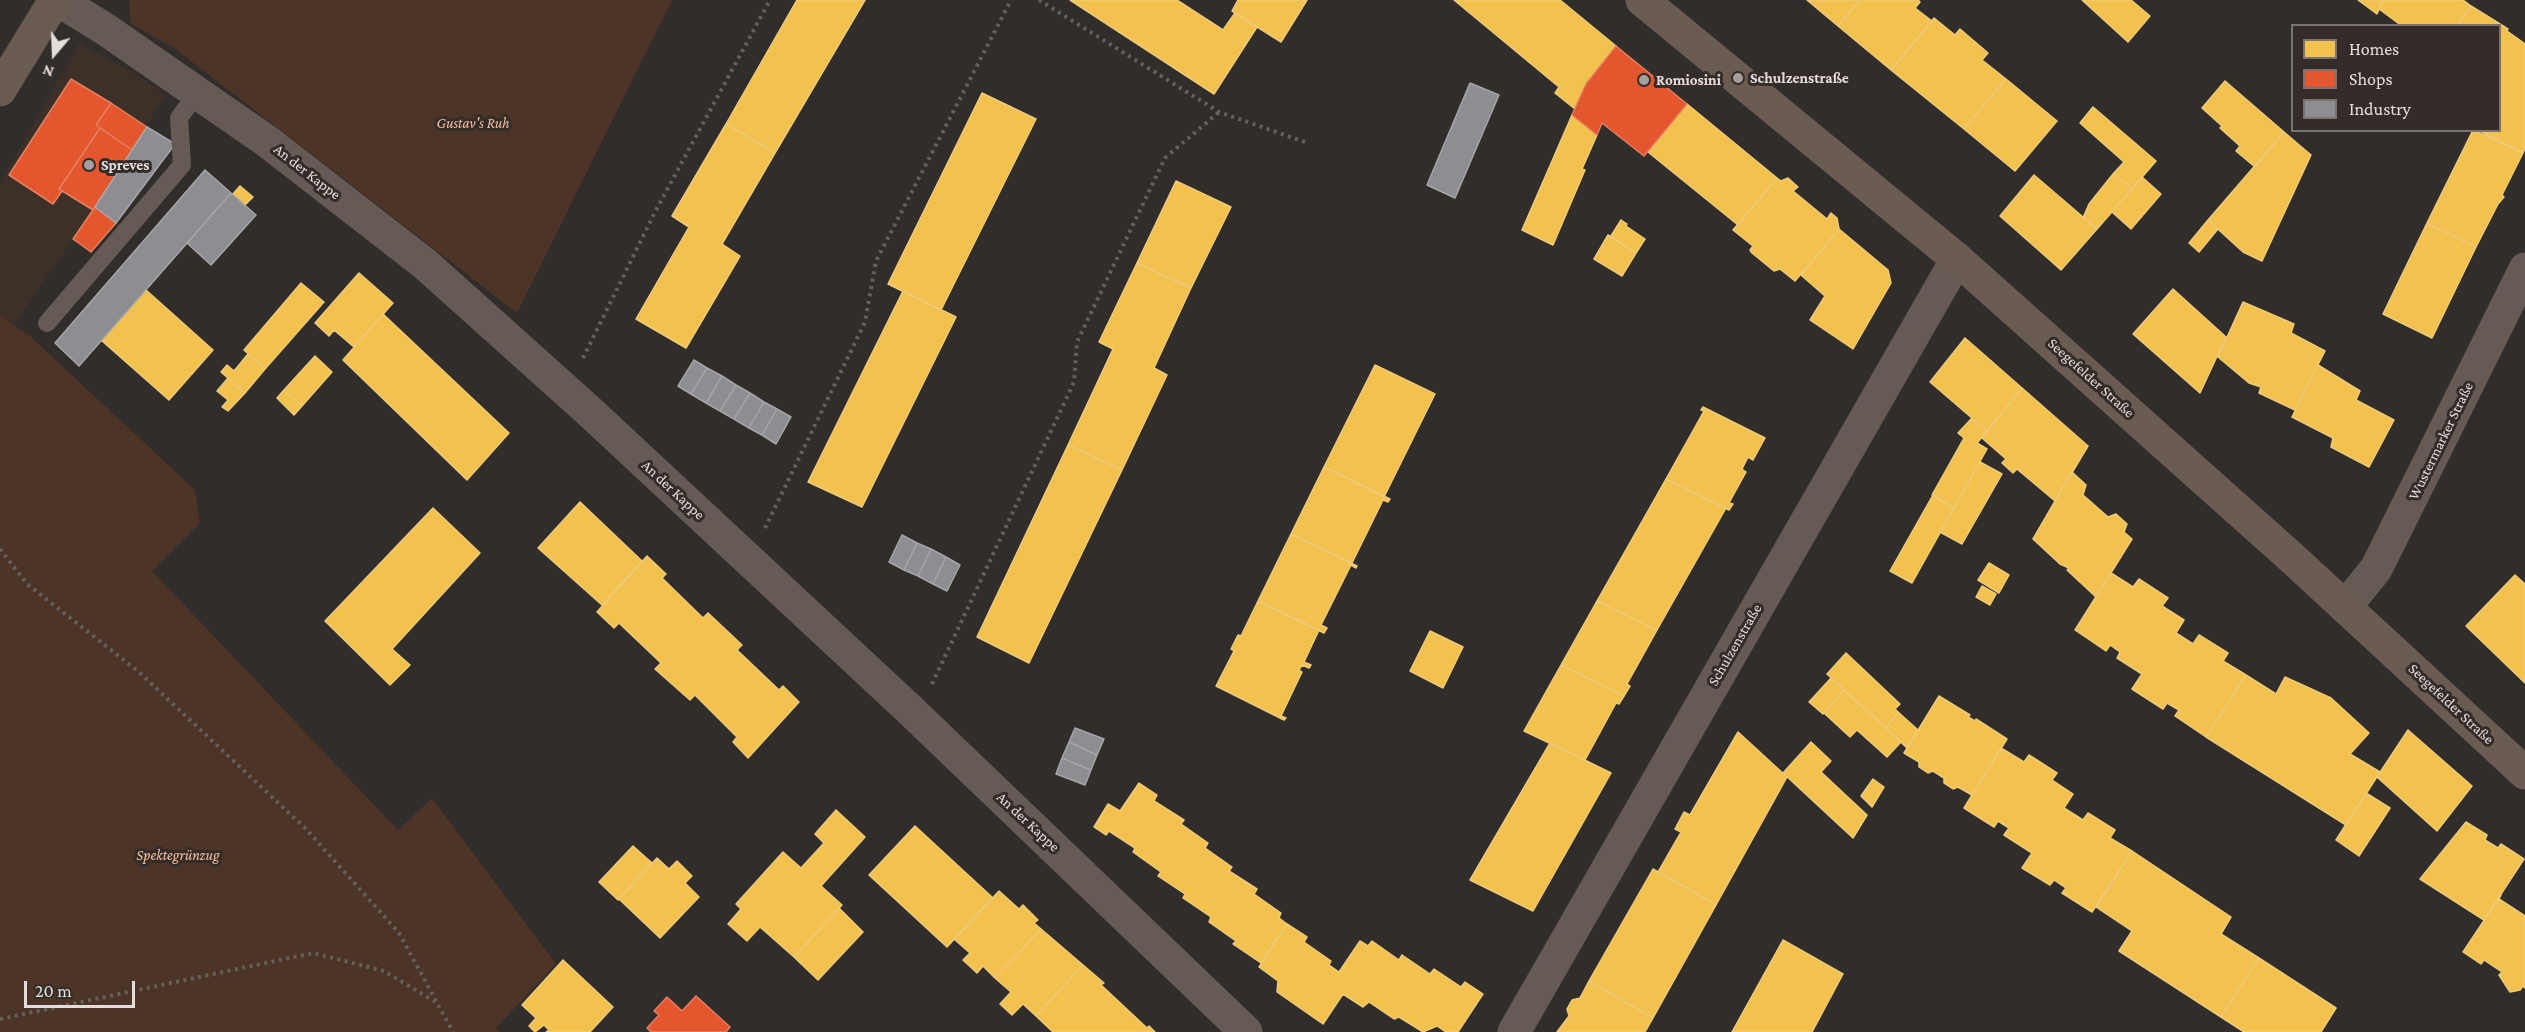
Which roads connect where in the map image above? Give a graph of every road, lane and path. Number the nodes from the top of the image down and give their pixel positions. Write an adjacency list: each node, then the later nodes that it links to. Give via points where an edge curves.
1 (56, 0): 6 (street); 7 (street, An der Kappe)
2 (770, 0): 13 (path, via 656,210)
3 (1011, 0): 15 (path, via 876,261 866,322)
4 (1039, 0): 8 (path)
5 (1642, 0): 10 (street, Seegefelder Straße)
6 (0, 90)
7 (197, 93): 12 (lane, via 179,118 182,165); 13 (street, An der Kappe, via 268,142 425,264)
8 (1219, 112): 9 (path); 17 (path, via 1165,158 1077,342 1074,382)
9 (1305, 142)
10 (1957, 259): 16 (street, Seegefelder Straße); 23 (street, Schulzenstraße)
11 (2525, 268): 16 (street, Wustermarker Straße, via 2376,569)
12 (47, 323)
13 (566, 391): 15 (street, An der Kappe)
14 (0, 549): 19 (path, via 27,584 139,672 306,829 399,933)
15 (749, 561): 17 (street, An der Kappe)
16 (2345, 607): 18 (street, Seegefelder Straße)
17 (917, 717): 22 (street, An der Kappe)
18 (2525, 773)
19 (440, 1005): 20 (path, via 384,971 313,953); 21 (path)
20 (0, 1019)
21 (453, 1032)
22 (1246, 1032)
23 (1514, 1032)

